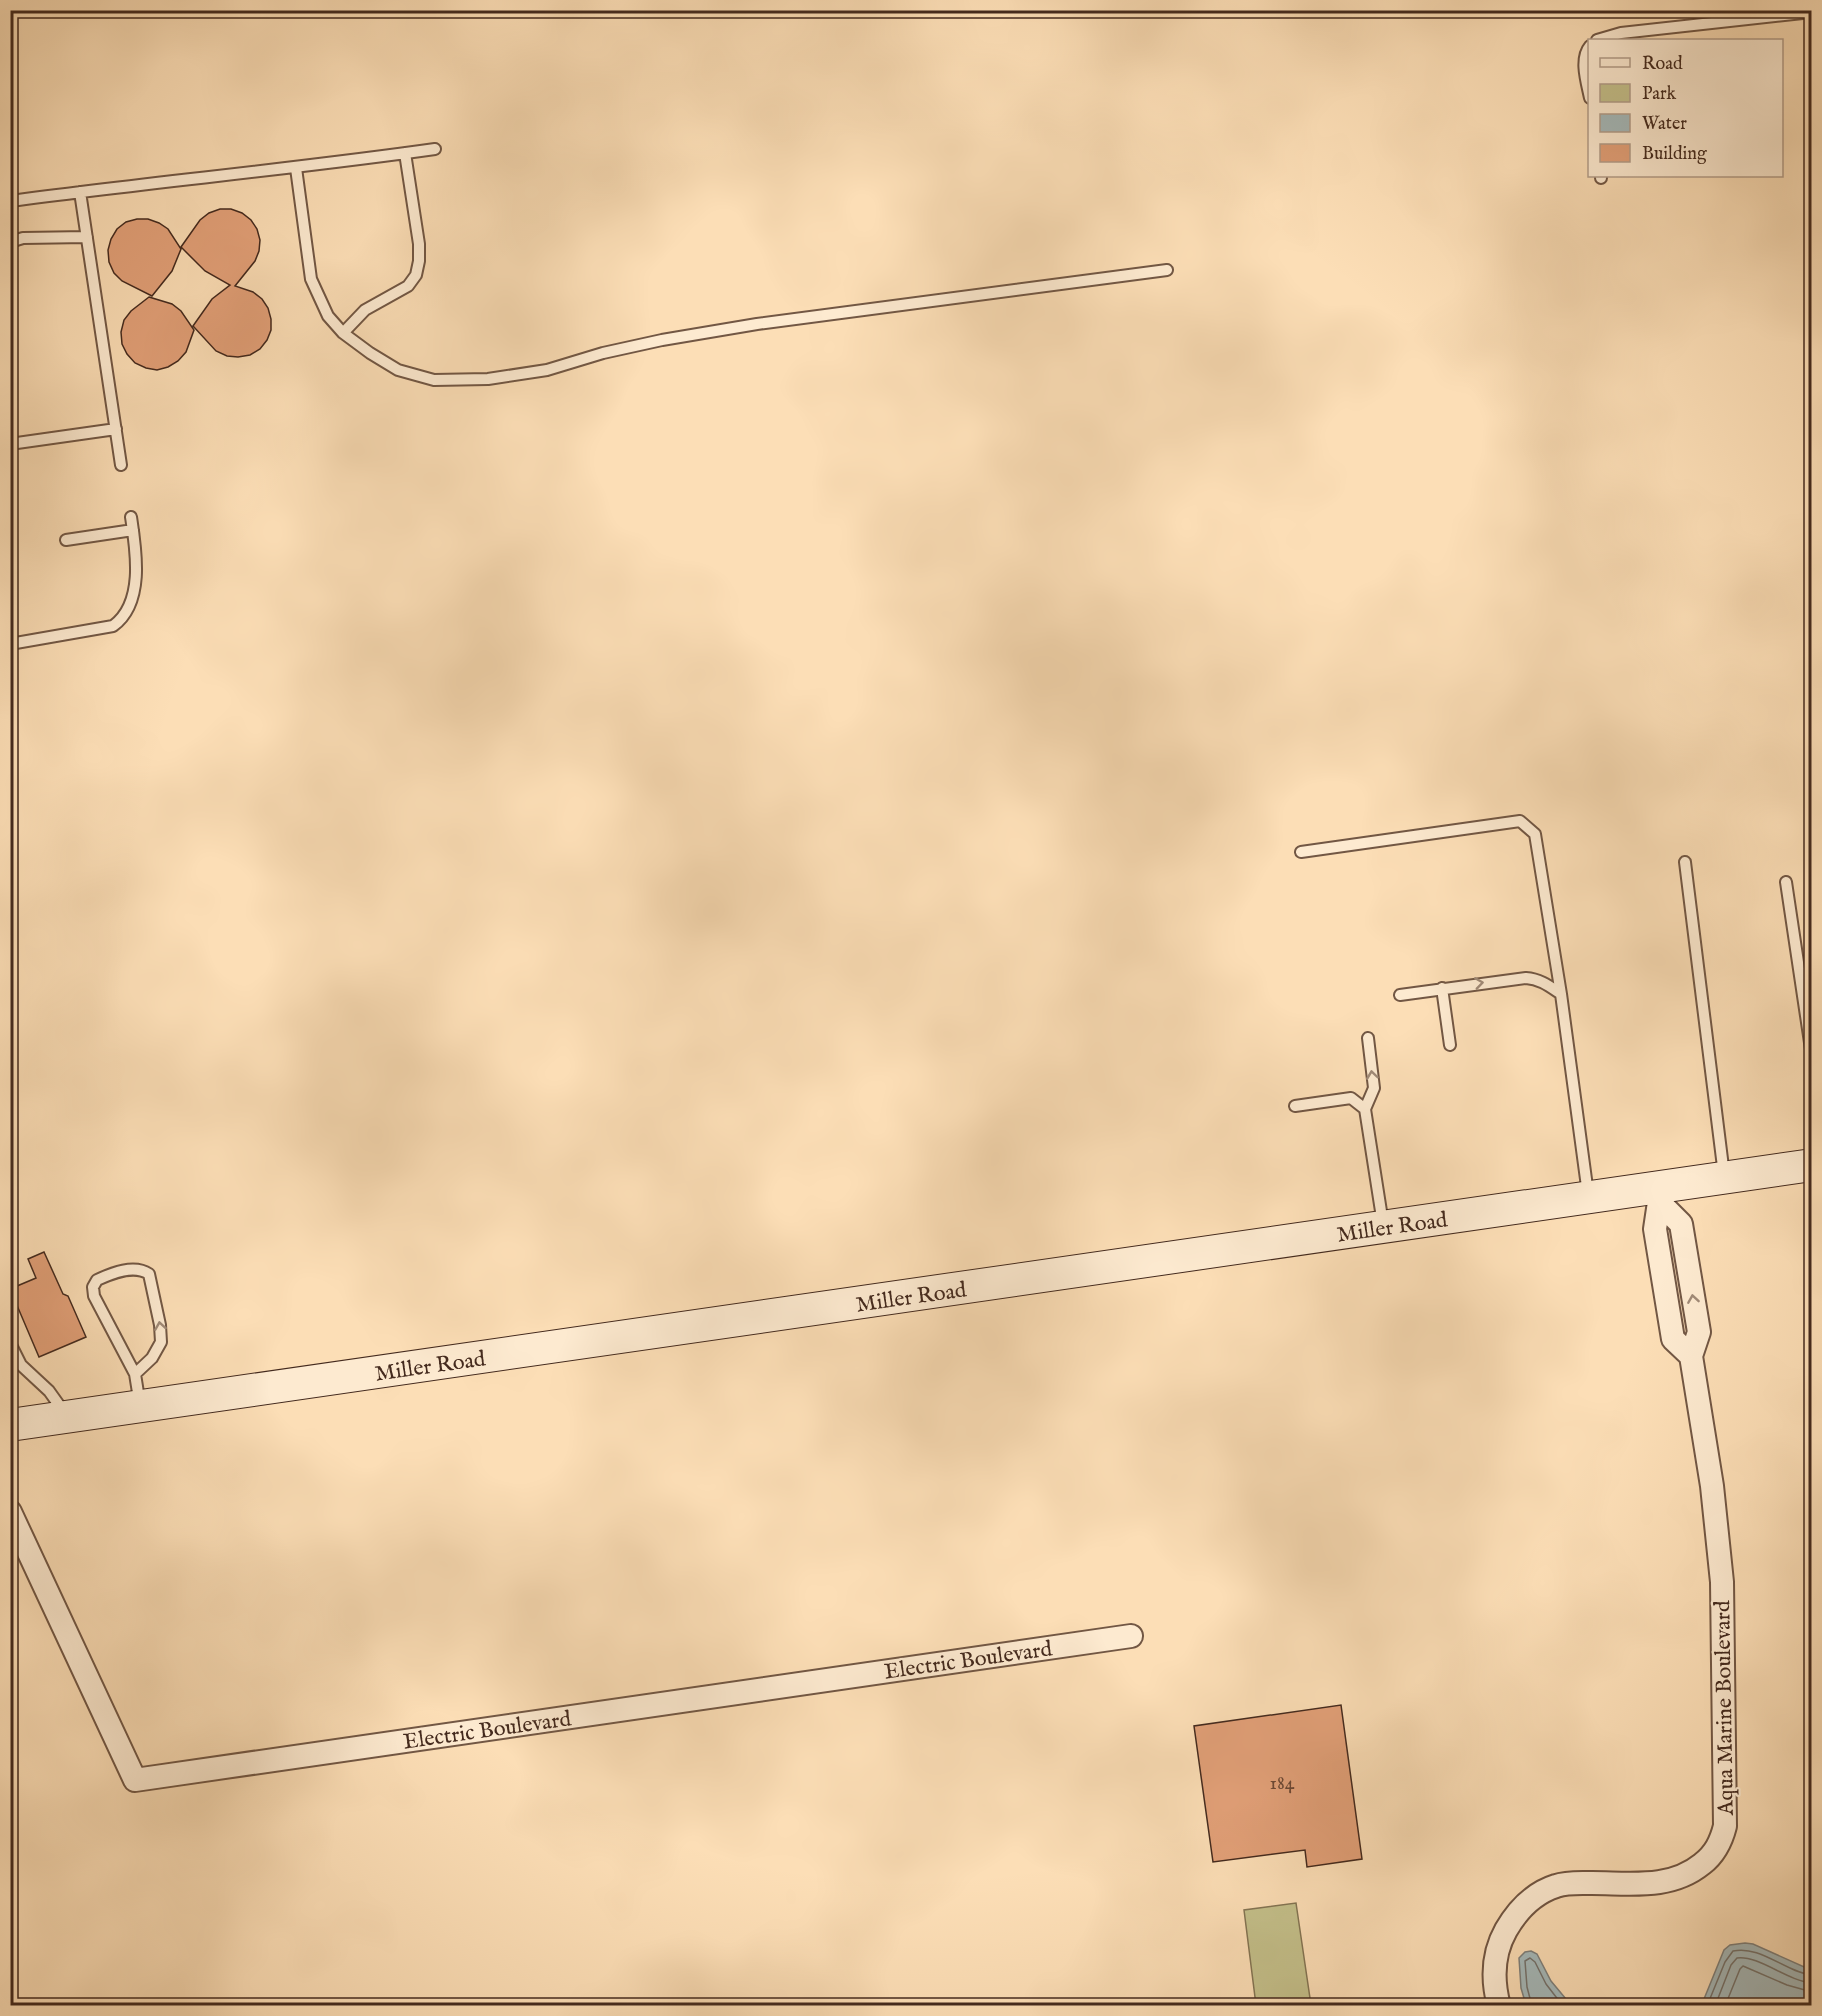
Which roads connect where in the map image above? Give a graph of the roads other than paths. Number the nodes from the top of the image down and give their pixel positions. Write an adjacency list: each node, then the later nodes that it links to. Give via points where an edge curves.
1 (1812, 12): 2 (lane, via 1621,33)
2 (1600, 39)
3 (1588, 48): 4 (lane, via 1584,63)
4 (1588, 86)
5 (435, 149): 6 (lane)
6 (405, 153): 7 (lane); 13 (lane, via 418,244 416,275 408,286 365,310)
7 (296, 168): 8 (lane); 13 (lane, via 311,279 327,316)
8 (80, 192): 9 (lane); 10 (lane)
9 (10, 201)
10 (87, 237): 11 (lane, via 23,238); 14 (lane)
11 (10, 242)
12 (1167, 270): 13 (lane, via 757,324 662,340 547,370 488,379 434,380 398,370)
13 (343, 333)
14 (116, 429): 15 (lane); 16 (lane)
15 (10, 444)
16 (121, 465)
17 (131, 517): 18 (lane)
18 (133, 530): 19 (lane); 20 (lane, via 134,585 122,619 113,626)
19 (66, 540)
20 (10, 644)
21 (1301, 852): 25 (lane, via 1520,821 1535,834)
22 (1685, 862): 33 (lane)
23 (1786, 882): 29 (lane)
24 (1442, 988): 25 (lane, one-way to 25, via 1526,978 1545,983); 26 (lane); 28 (lane)
25 (1561, 994): 35 (lane)
26 (1400, 995)
27 (1368, 1038): 31 (lane, one-way to 27, via 1374,1088)
28 (1450, 1045)
29 (1812, 1056)
30 (1295, 1106): 31 (lane, via 1351,1098)
31 (1365, 1109): 36 (lane)
32 (1812, 1165): 33 (street, Miller Road)
33 (1724, 1179): 34 (street, Miller Road)
34 (1658, 1195): 35 (street, Miller Road); 44 (street, Aqua Marine Boulevard, via 1655,1229 1673,1339 1691,1356 1712,1486 1722,1582 1725,1826 1717,1849 1709,1858 1673,1881 1566,1883 1528,1901 1497,1948)
35 (1589, 1198): 36 (street, Miller Road)
36 (1384, 1227): 39 (street, Miller Road)
37 (10, 1343): 40 (lane, via 21,1365 49,1391)
38 (135, 1374): 38 (lane, one-way to 38, via 159,1348 162,1337 149,1274 129,1270 97,1280 93,1287 97,1306); 39 (lane)
39 (140, 1407): 40 (street, Miller Road)
40 (68, 1417): 41 (street, Miller Road)
41 (10, 1425)
42 (10, 1512): 43 (street, Electric Boulevard, via 135,1780)
43 (1131, 1636)
44 (1499, 2006)

